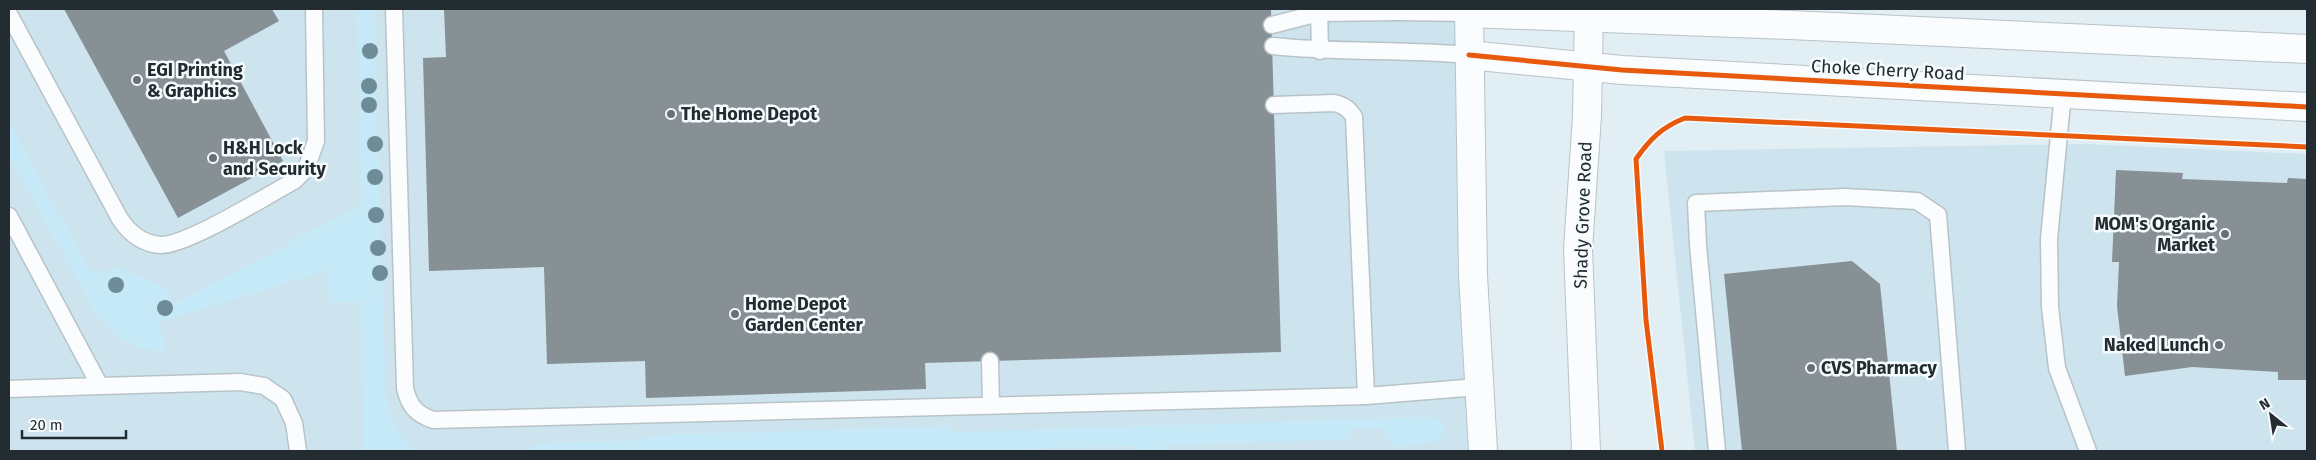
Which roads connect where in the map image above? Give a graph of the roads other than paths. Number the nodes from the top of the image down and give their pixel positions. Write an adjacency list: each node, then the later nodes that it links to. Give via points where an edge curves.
1 (314, 9): 7 (lane, via 317,127 306,169 294,181 172,244 151,243 133,234 120,219)
2 (394, 9): 24 (lane, via 405,388 413,409 422,416 433,420)
3 (1319, 11): 4 (lane); 9 (lane); 12 (lane)
4 (1396, 11): 5 (lane)
5 (1469, 11): 6 (street); 13 (street)
6 (1589, 13): 8 (street); 14 (street, Shady Grove Road)
7 (9, 14)
8 (1791, 17): 11 (street)
9 (1272, 25)
10 (1273, 46): 12 (lane)
11 (2307, 49)
12 (1320, 51): 13 (lane)
13 (1469, 55): 14 (street, Choke Cherry Road); 21 (street)
14 (1588, 67): 15 (street, Choke Cherry Road); 28 (street, Shady Grove Road, via 1578,249)
15 (2063, 93): 17 (street, Choke Cherry Road); 25 (lane, via 2049,239 2050,308 2057,368)
16 (1274, 105): 23 (lane, via 1334,103 1350,110 1354,117)
17 (2307, 106)
18 (9, 216): 20 (lane)
19 (990, 361): 24 (lane)
20 (100, 386): 22 (lane); 26 (lane, via 240,382 264,386 282,399 294,423)
21 (1478, 388): 23 (lane); 27 (street)
22 (9, 389)
23 (1366, 396): 24 (lane)
24 (991, 405)
25 (2084, 450)
26 (298, 451)
27 (1483, 451)
28 (1586, 451)
29 (1717, 451): 30 (lane, via 1696,203 1845,197 1917,201 1938,215)
30 (1957, 451)

